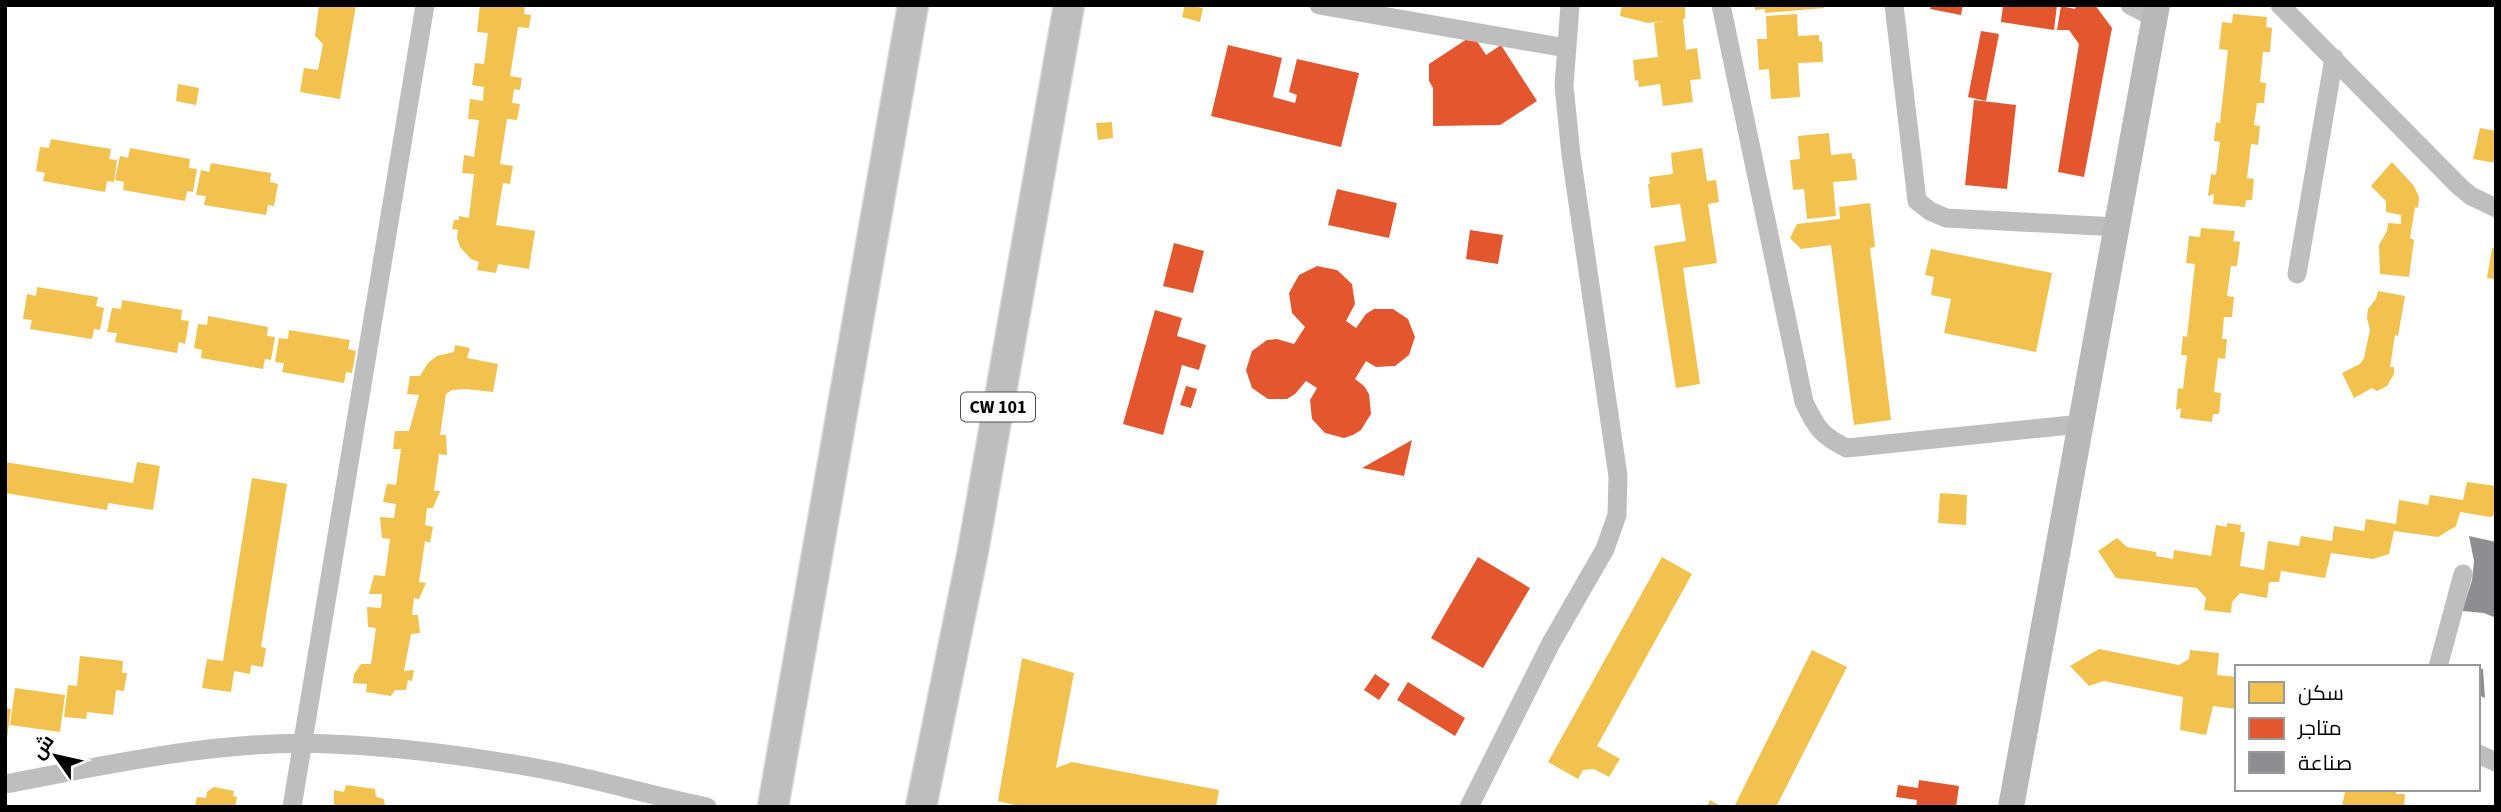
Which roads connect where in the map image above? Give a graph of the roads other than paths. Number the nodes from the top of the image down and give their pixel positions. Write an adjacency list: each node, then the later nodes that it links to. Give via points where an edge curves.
1 (425, 5): 19 (street)
2 (913, 5): 25 (main road)
3 (1069, 5): 26 (main road, CW 101, via 973,551)
4 (1319, 5): 11 (street)
5 (1570, 5): 11 (street)
6 (1721, 5): 16 (street, via 1804,402 1816,427 1847,448)
7 (1894, 5): 14 (street, via 1917,201 1945,218)
8 (2130, 5): 10 (street)
9 (2280, 5): 12 (street)
10 (2156, 12): 14 (street)
11 (1566, 48): 27 (street, via 1564,86 1571,155 1618,476 1617,515 1605,549 1551,643)
12 (2334, 58): 13 (street, via 2460,187); 15 (street)
13 (2496, 208)
14 (2117, 227): 16 (street)
15 (2297, 274)
16 (2081, 424): 28 (street)
17 (2462, 574): 18 (street)
18 (2439, 665)
19 (304, 744): 22 (street, via 156,755); 23 (street); 24 (street, via 425,752 548,770)
20 (2480, 755): 21 (street)
21 (2496, 762)
22 (5, 783)
23 (292, 807)
24 (707, 807)
25 (773, 807)
26 (921, 807)
27 (1469, 807)
28 (2011, 807)

